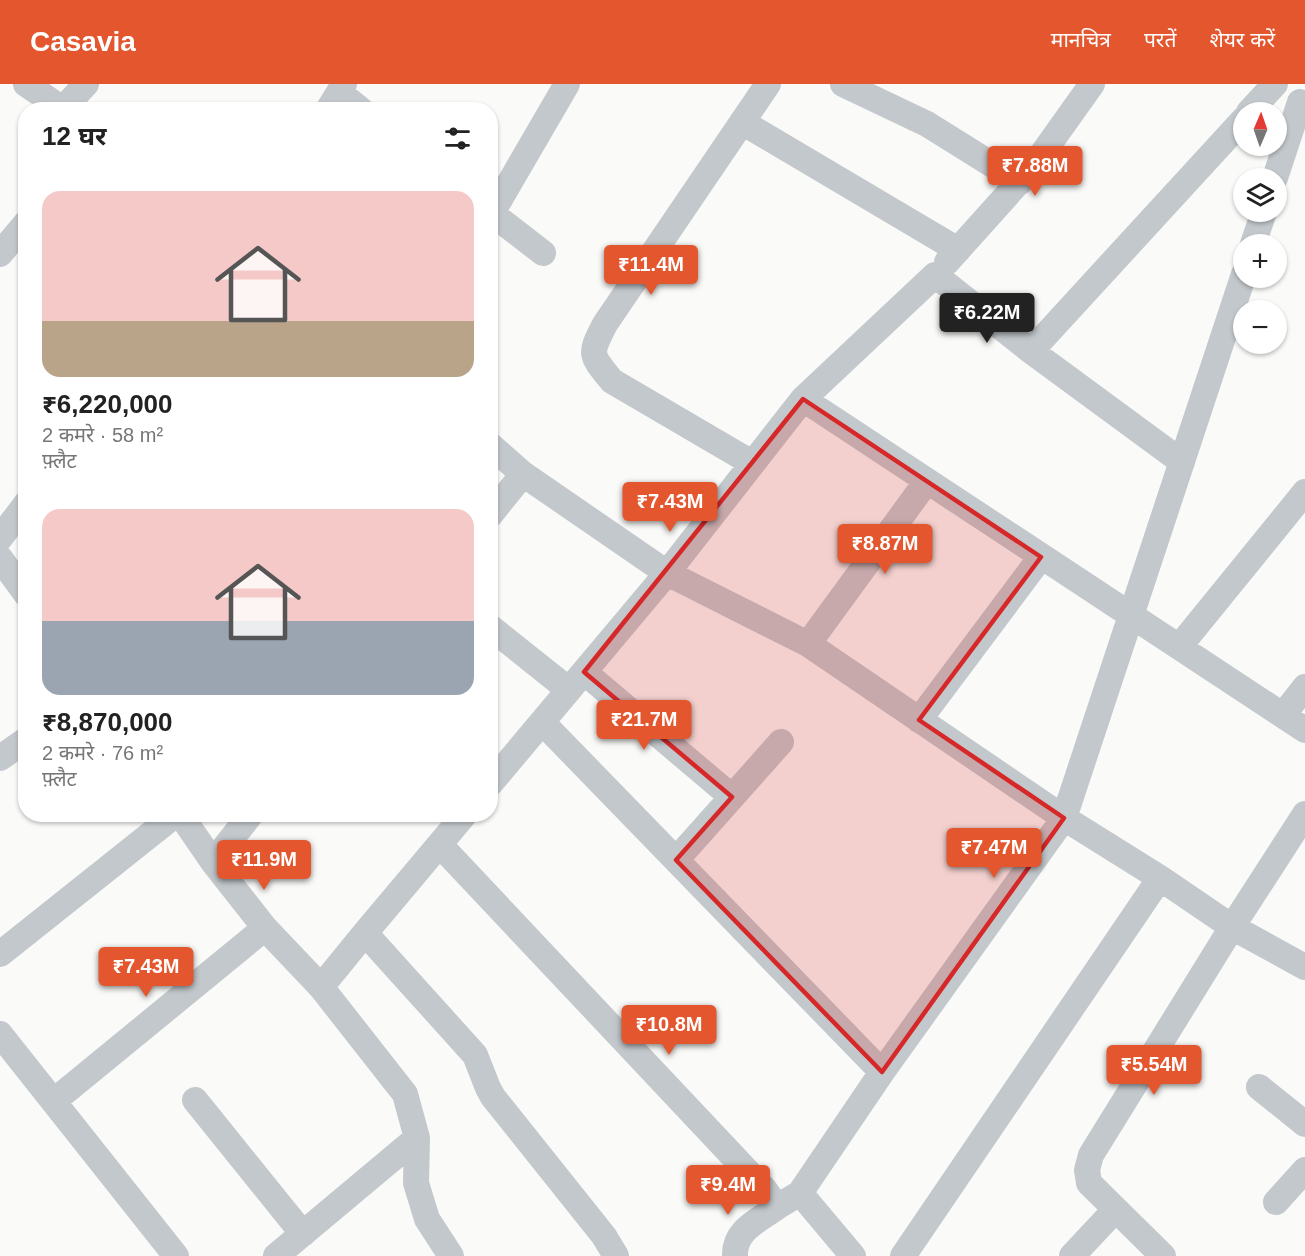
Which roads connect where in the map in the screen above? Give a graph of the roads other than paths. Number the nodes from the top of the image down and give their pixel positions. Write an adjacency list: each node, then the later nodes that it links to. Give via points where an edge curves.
1 (26, 84): 9 (street)
2 (86, 84): 10 (street)
3 (567, 84): 16 (street)
4 (768, 84): 12 (street)
5 (843, 84): 15 (street, via 927,124)
6 (1092, 84): 15 (street)
7 (1275, 84): 11 (street)
8 (1298, 97): 14 (street)
9 (53, 102)
10 (69, 102)
11 (1258, 102)
12 (742, 122): 19 (street); 28 (street, via 593,347 596,361 612,381)
13 (1233, 130): 24 (street)
14 (1278, 168)
15 (1020, 182): 19 (street)
16 (498, 201)
17 (498, 218): 20 (street)
18 (18, 233): 21 (street)
19 (958, 250): 22 (street)
20 (543, 253)
21 (0, 254)
22 (935, 275): 24 (street); 25 (street)
23 (1239, 288): 27 (street)
24 (1031, 351): 27 (street)
25 (803, 399): 28 (street); 30 (street)
26 (498, 452): 29 (street)
27 (1182, 462): 39 (street)
28 (752, 463): 37 (street)
29 (523, 474): 32 (street); 37 (street)
30 (927, 481): 35 (street); 41 (street)
31 (1305, 492): 42 (street)
32 (498, 505)
33 (18, 514): 34 (street)
34 (0, 538)
35 (1041, 556): 39 (street); 46 (street)
36 (0, 558): 38 (street)
37 (667, 573): 41 (street); 43 (street)
38 (18, 583)
39 (1131, 616): 42 (street); 55 (street)
40 (498, 632): 43 (street)
41 (808, 644): 46 (street)
42 (1179, 647): 45 (street)
43 (577, 681): 47 (street); 53 (street)
44 (1305, 687): 45 (street)
45 (1283, 715): 48 (street)
46 (920, 720): 55 (street)
47 (542, 722): 52 (street); 61 (street)
48 (1305, 730)
49 (781, 742): 53 (street)
50 (18, 746): 51 (street)
51 (0, 758)
52 (498, 774)
53 (732, 797): 61 (street)
54 (1305, 813): 64 (street)
55 (1064, 818): 63 (street); 71 (street)
56 (168, 822): 67 (street)
57 (184, 822): 62 (street)
58 (245, 822): 62 (street)
59 (459, 822): 60 (street)
60 (440, 845): 66 (street); 80 (street, via 757,1181)
61 (676, 860): 71 (street)
62 (213, 862): 65 (street)
63 (1160, 878): 64 (street); 89 (street)
64 (1232, 927): 68 (street); 81 (street, via 1091,1155 1089,1183)
65 (266, 928): 69 (street); 74 (street)
66 (365, 933): 69 (street); 86 (street, via 475,1054 493,1097)
67 (0, 954)
68 (1305, 967)
69 (321, 987): 76 (street, via 405,1094)
70 (0, 1034): 74 (street)
71 (882, 1072): 78 (street)
72 (1259, 1087): 75 (street)
73 (195, 1100): 82 (street)
74 (54, 1101): 83 (street)
75 (1305, 1124)
76 (417, 1138): 82 (street); 85 (street, via 416,1183 427,1219)
77 (1305, 1170): 79 (street)
78 (800, 1193): 80 (street); 88 (street)
79 (1276, 1202)
80 (777, 1207): 87 (street, via 742,1232 737,1238)
81 (1115, 1210): 90 (street); 91 (street)
82 (303, 1234): 84 (street)
83 (176, 1256)
84 (276, 1256)
85 (451, 1256)
86 (616, 1256)
87 (735, 1256)
88 (853, 1256)
89 (903, 1256)
90 (1072, 1256)
91 (1163, 1256)

